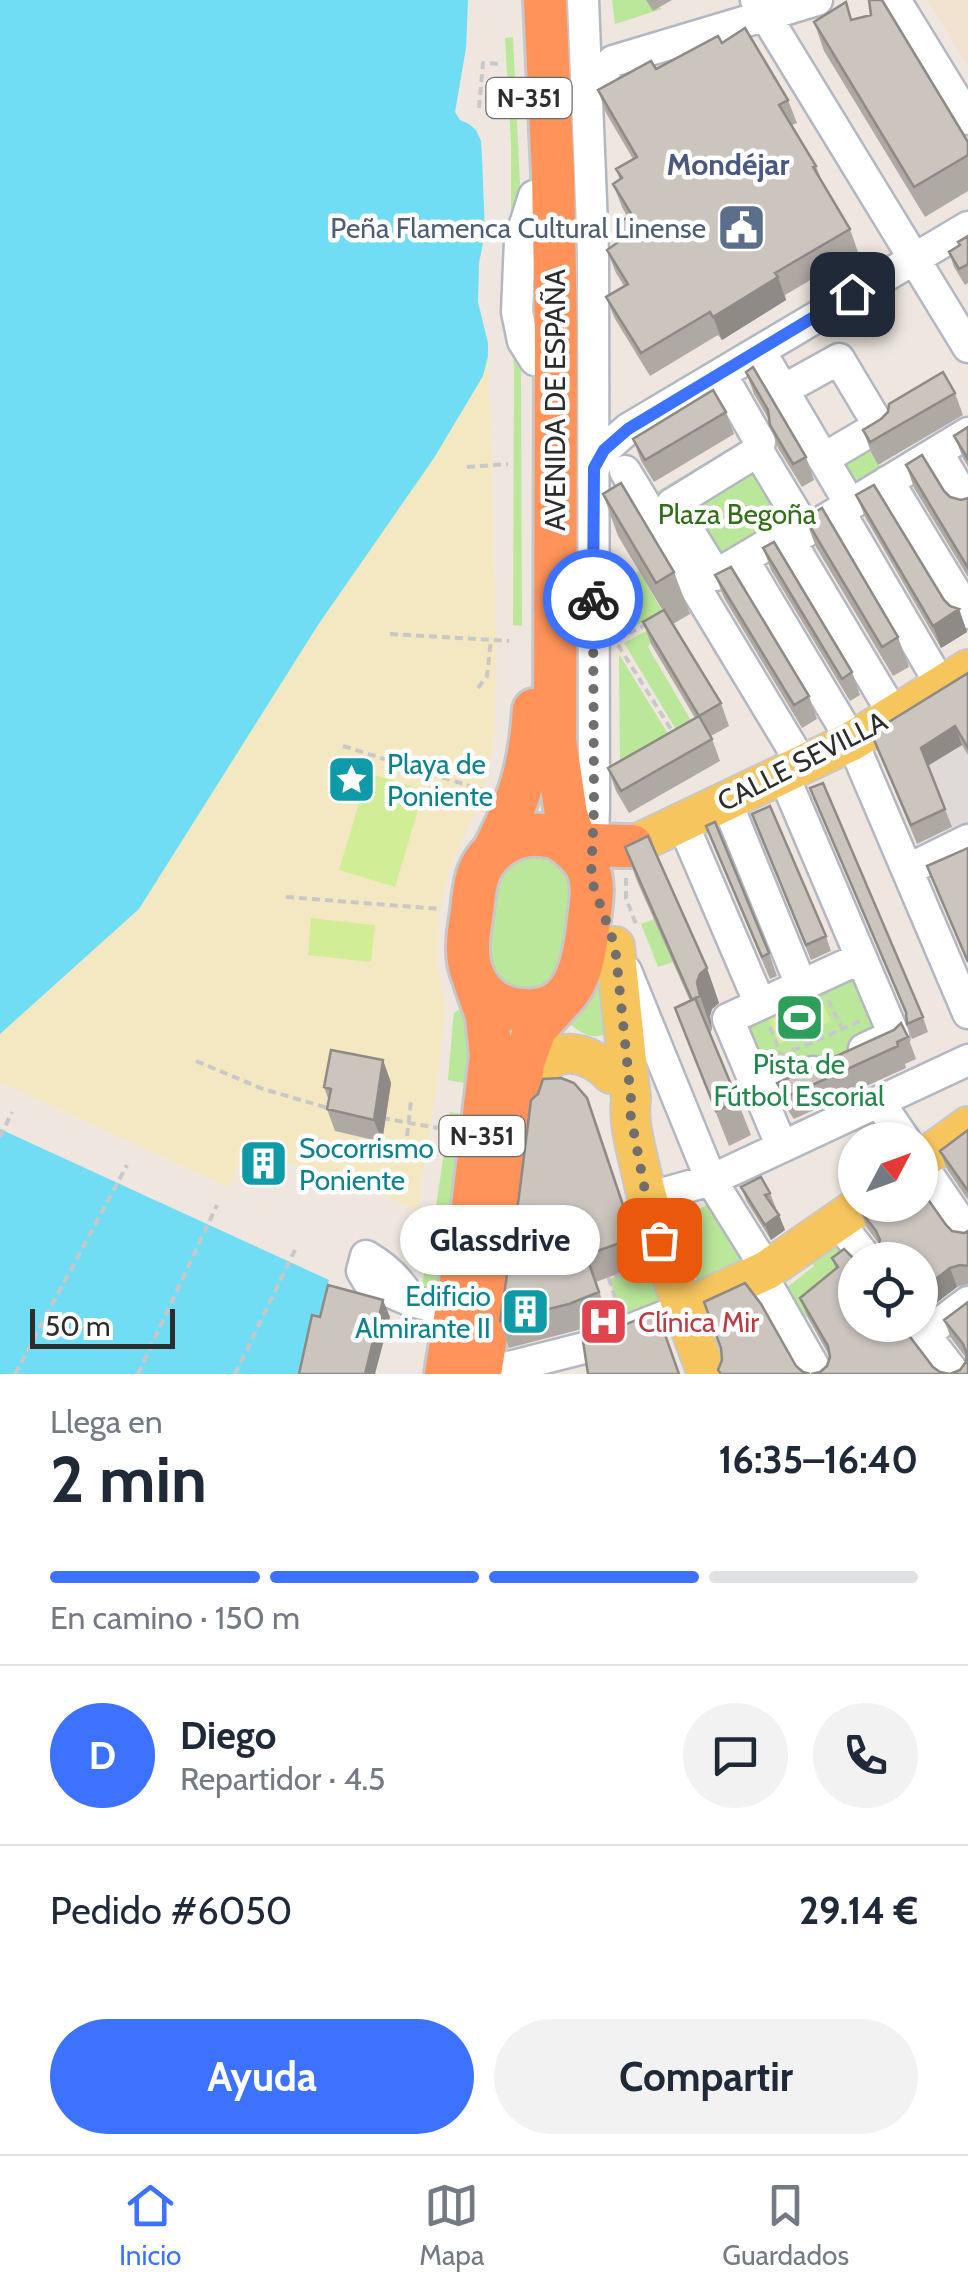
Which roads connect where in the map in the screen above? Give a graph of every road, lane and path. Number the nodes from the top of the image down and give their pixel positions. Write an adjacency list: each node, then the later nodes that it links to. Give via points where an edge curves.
1 (524, 0): 53 (highway, AVENIDA DE ESPAÑA / N-351, via 534,196 535,692 520,795)
2 (545, 0): 54 (highway, AVENIDA DE ESPAÑA / N-351, via 556,314 555,740 560,786)
3 (583, 0): 7 (street, AVENIDA DE ESPAÑA)
4 (817, 0): 6 (street)
5 (895, 0): 12 (street)
6 (760, 7): 8 (street); 14 (street)
7 (585, 40): 8 (street); 10 (street, AVENIDA DE ESPAÑA)
8 (613, 61): 10 (street)
9 (502, 64): 11 (path, via 483,62)
10 (586, 98): 19 (street, AVENIDA DE ESPAÑA)
11 (480, 108)
12 (968, 119)
13 (968, 226): 14 (street)
14 (914, 257): 15 (street); 16 (street)
15 (968, 347)
16 (760, 350): 17 (street); 18 (street)
17 (721, 374): 20 (street); 22 (street, via 760,442)
18 (783, 390): 24 (street); 24 (street, via 838,359 879,426)
19 (594, 407): 20 (street, via 610,426); 27 (street, AVENIDA DE ESPAÑA)
20 (628, 429): 27 (street)
21 (968, 434): 23 (street)
22 (758, 451): 31 (street); 34 (street)
23 (936, 452): 29 (street); 30 (street)
24 (824, 459): 32 (street)
25 (508, 464): 26 (path)
26 (467, 467)
27 (594, 468): 54 (street, AVENIDA DE ESPAÑA)
28 (625, 471): 31 (street)
29 (888, 481): 32 (street); 37 (street)
30 (968, 504)
31 (661, 508): 36 (street)
32 (844, 508): 34 (street); 42 (street)
33 (748, 511): 33 (path, via 734,503 725,514 738,525)
34 (801, 531): 35 (street); 36 (street); 44 (street)
35 (747, 566): 36 (street); 46 (street)
36 (711, 585): 48 (street)
37 (968, 613)
38 (660, 617): 45 (path, via 615,639)
39 (390, 634): 40 (path)
40 (491, 639): 41 (path); 43 (path)
41 (509, 640)
42 (955, 677): 44 (main road, CALLE SEVILLA)
43 (478, 688)
44 (894, 716): 46 (main road, CALLE SEVILLA)
45 (675, 737)
46 (852, 741): 48 (main road, CALLE SEVILLA); 55 (street)
47 (343, 746): 49 (path)
48 (793, 769): 50 (main road, CALLE SEVILLA); 59 (street)
49 (494, 794)
50 (726, 801): 51 (main road, CALLE SEVILLA); 60 (street)
51 (682, 822): 54 (main road, CALLE SEVILLA); 62 (street)
52 (968, 840): 55 (street)
53 (494, 850): 54 (highway, via 538,834); 61 (highway, N-351, via 478,877 467,943)
54 (589, 860): 58 (highway, via 602,903); 58 (path, via 639,864 626,876); 63 (highway, N-351, via 585,960 580,974)
55 (907, 870): 64 (street)
56 (286, 897): 57 (path)
57 (450, 910)
58 (627, 940): 76 (main road); 87 (street)
59 (861, 958): 60 (street); 65 (street)
60 (810, 981): 62 (street); 66 (path)
61 (476, 982): 63 (highway, via 496,1002); 98 (highway, N-351, via 492,1056 472,1214)
62 (760, 1004): 69 (path); 71 (street, via 728,1020)
63 (543, 1009): 70 (main road); 98 (highway, N-351, via 523,1062 504,1219)
64 (968, 1013)
65 (889, 1023): 66 (street); 66 (path)
66 (847, 1042): 69 (street); 69 (path)
67 (968, 1060): 73 (street)
68 (196, 1061): 74 (path)
69 (787, 1068): 71 (street); 71 (path)
70 (610, 1074): 76 (main road); 98 (main road, via 576,1053 558,1055 536,1076 506,1294 496,1316)
71 (755, 1083): 84 (street)
72 (411, 1101): 79 (path)
73 (879, 1102): 78 (street); 84 (street)
74 (329, 1108)
75 (12, 1112): 83 (path)
76 (630, 1112): 89 (main road)
77 (376, 1117): 79 (path)
78 (892, 1122)
79 (408, 1124): 81 (path); 82 (path)
80 (968, 1126): 85 (main road)
81 (438, 1128)
82 (407, 1136)
83 (0, 1137)
84 (782, 1147): 87 (street)
85 (938, 1148)
86 (127, 1165): 104 (path)
87 (711, 1180): 89 (street); 95 (street)
88 (938, 1189): 92 (street)
89 (646, 1196): 96 (main road)
90 (217, 1205): 105 (path)
91 (838, 1221): 95 (main road)
92 (968, 1233)
93 (296, 1248): 106 (path)
94 (368, 1269): 98 (street, via 380,1264)
95 (764, 1272): 96 (main road); 102 (street)
96 (671, 1301): 96 (path, via 650,1266 609,1279 622,1320); 101 (street); 107 (main road)
97 (968, 1302): 99 (street)
98 (450, 1312): 103 (highway, N-351)
99 (938, 1320)
100 (930, 1342): 108 (street)
101 (588, 1360): 103 (street)
102 (812, 1372)
103 (469, 1373)
104 (15, 1374)
105 (138, 1374)
106 (235, 1374)
107 (706, 1374)
108 (955, 1374)

